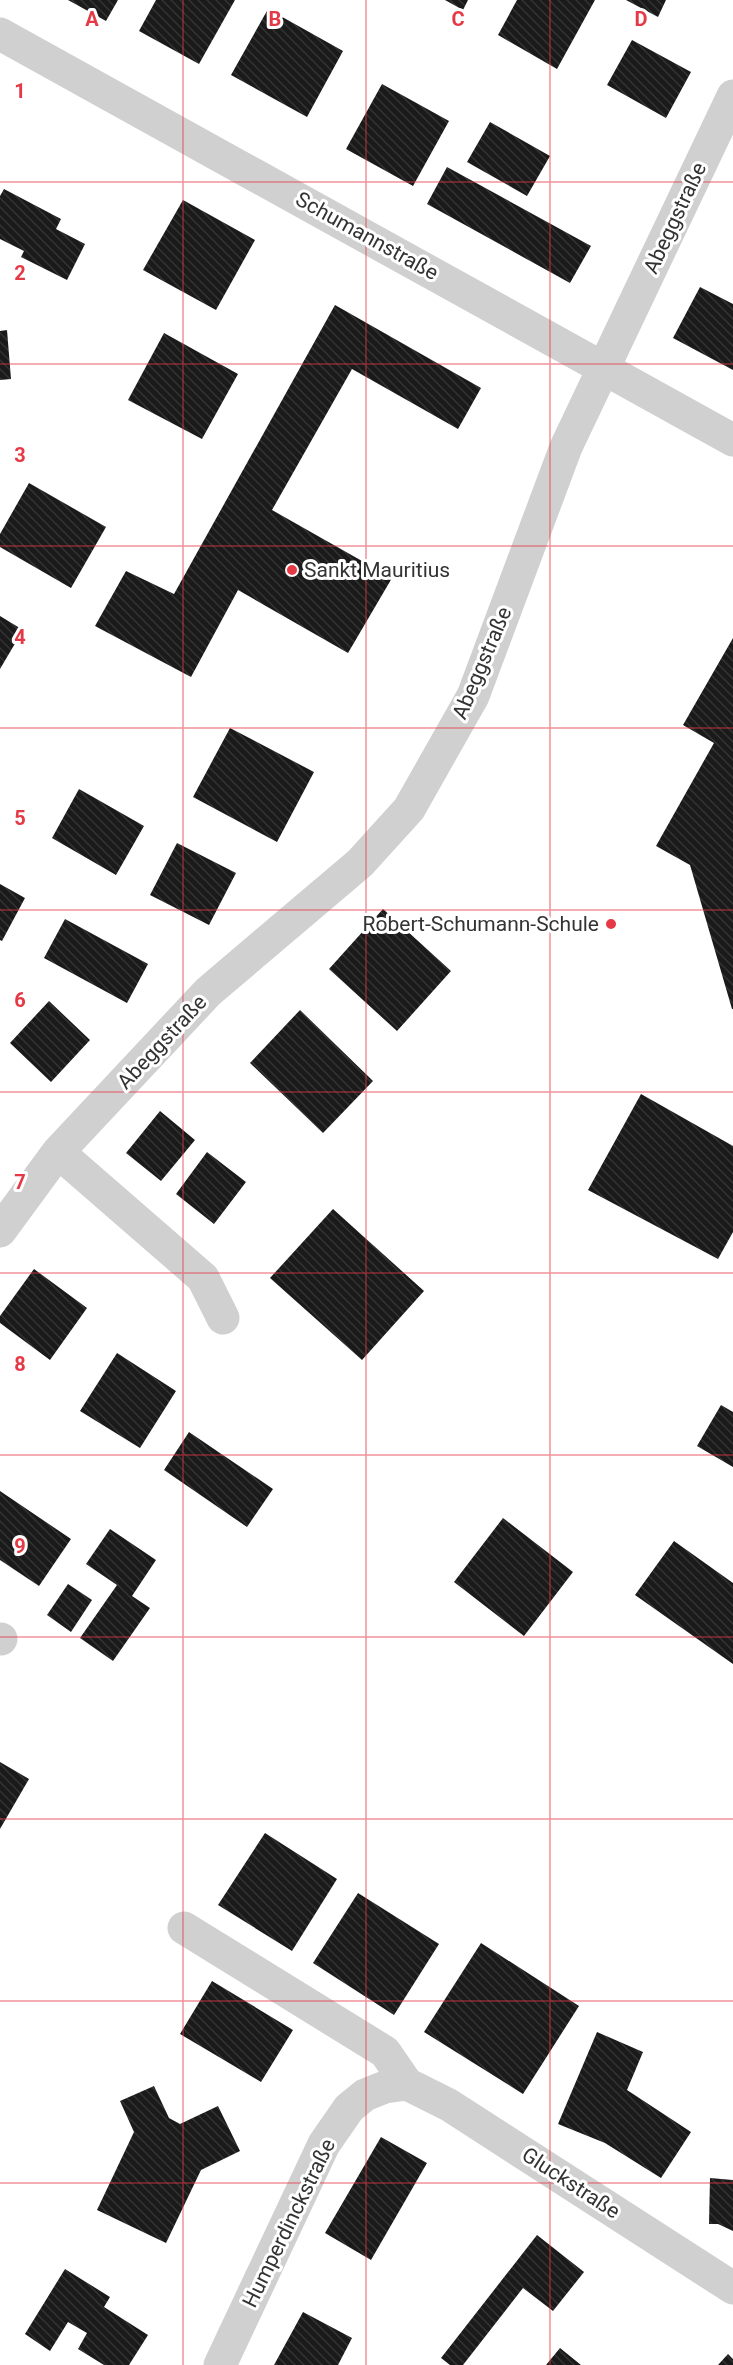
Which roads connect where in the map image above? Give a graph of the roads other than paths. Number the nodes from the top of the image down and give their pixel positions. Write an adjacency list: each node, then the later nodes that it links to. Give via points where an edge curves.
1 (0, 34): 3 (street, Schumannstraße)
2 (733, 96): 3 (street, Abeggstraße)
3 (605, 367): 4 (street, Schumannstraße); 5 (street, Abeggstraße, via 566,447 473,696 409,809 360,863 208,992)
4 (733, 440)
5 (58, 1152): 6 (street, Abeggstraße); 7 (street, via 203,1278)
6 (0, 1231)
7 (224, 1318)
8 (184, 1928): 9 (street, via 385,2052)
9 (407, 2084): 10 (street, Gluckstraße, via 449,2105); 11 (street, Humperdinckstraße, via 385,2086 365,2095 349,2108 324,2144)
10 (733, 2288)
11 (220, 2365)

